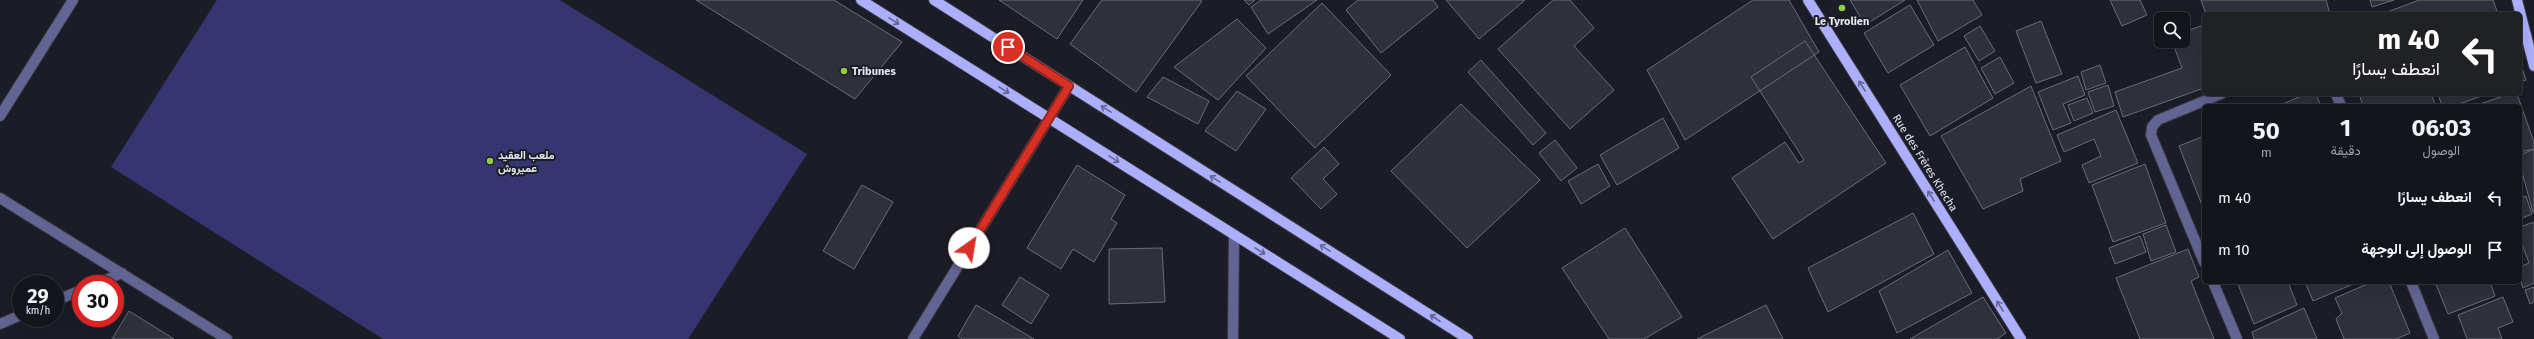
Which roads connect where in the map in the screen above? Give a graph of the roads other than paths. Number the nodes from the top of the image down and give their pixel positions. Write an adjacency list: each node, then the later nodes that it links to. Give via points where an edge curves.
1 (73, 0): 11 (street)
2 (861, 0): 12 (main road, one-way to 12)
3 (934, 0): 9 (main road)
4 (1808, 0): 27 (main road, Rue des Frères Khecha, one-way to 4)
5 (2517, 0): 6 (main road)
6 (2520, 12)
7 (2522, 19): 8 (main road)
8 (2534, 66)
9 (1069, 86): 12 (street); 26 (main road, one-way to 9)
10 (2216, 96): 15 (street, via 2158,120 2152,126 2151,135)
11 (0, 116)
12 (1049, 118): 14 (main road, one-way to 14); 23 (street)
13 (0, 198): 16 (street)
14 (1234, 235): 24 (street); 25 (main road, one-way to 25)
15 (2202, 257)
16 (122, 273): 17 (street); 22 (street)
17 (117, 275)
18 (2214, 284): 28 (street)
19 (2412, 284): 29 (street)
20 (12, 319): 21 (street)
21 (0, 324)
22 (227, 339)
23 (913, 339)
24 (1234, 339)
25 (1400, 339)
26 (1468, 339)
27 (2021, 339)
28 (2237, 339)
29 (2434, 339)

